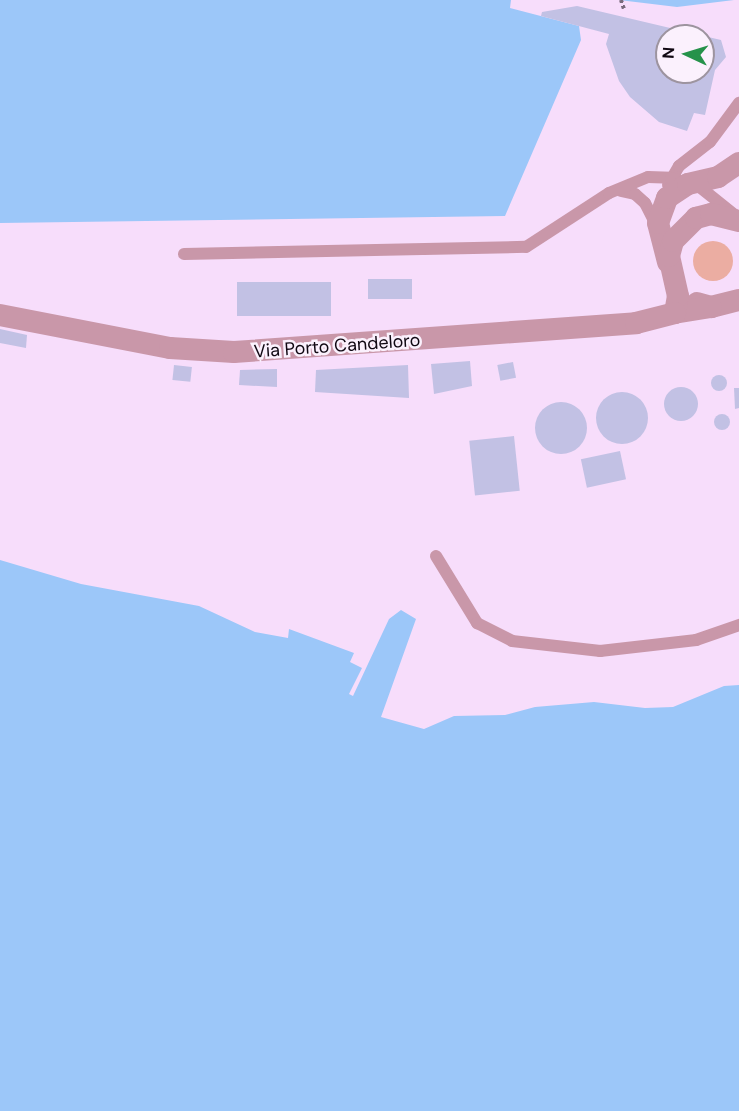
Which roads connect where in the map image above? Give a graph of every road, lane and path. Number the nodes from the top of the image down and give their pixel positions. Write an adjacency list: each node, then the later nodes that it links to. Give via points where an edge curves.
1 (621, 0): 2 (path)
2 (624, 9)
3 (739, 103): 5 (lane, via 710,142 685,159)
4 (739, 163): 5 (street, via 718,177)
5 (680, 181): 6 (lane, via 648,177); 7 (lane, via 710,194); 8 (street, via 661,210)
6 (621, 191): 8 (lane, via 635,194 649,208); 9 (lane, via 609,193 526,247)
7 (739, 220): 10 (street, via 711,214 682,227 671,248)
8 (661, 237): 10 (street)
9 (184, 254)
10 (673, 277): 12 (street, via 697,303); 13 (street)
11 (739, 300): 12 (street, Via Porto Candeloro)
12 (711, 307): 13 (street, Via Porto Candeloro)
13 (675, 313): 14 (street, Via Porto Candeloro, via 636,323 234,352 170,348)
14 (0, 315)
15 (436, 556): 16 (lane, via 477,622 512,641 600,651 696,640)
16 (739, 625)

